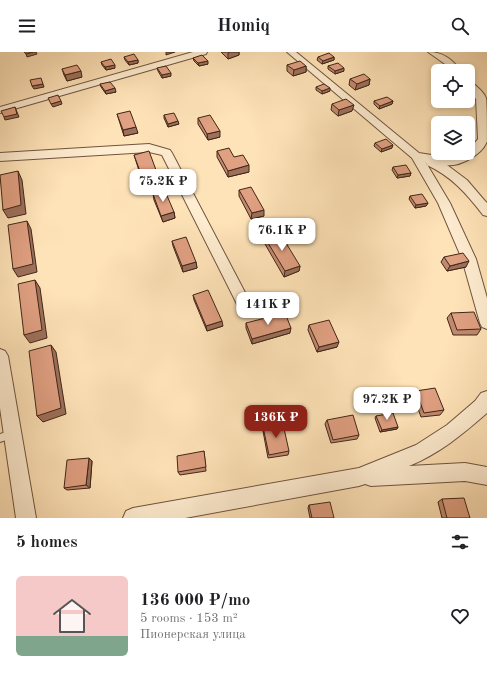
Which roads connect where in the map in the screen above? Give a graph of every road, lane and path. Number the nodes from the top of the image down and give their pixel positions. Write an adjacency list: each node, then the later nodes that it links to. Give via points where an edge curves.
1 (203, 52): 6 (street)
2 (291, 52): 8 (street)
3 (432, 52): 4 (street)
4 (450, 64)
5 (475, 92): 7 (street, via 481,98)
6 (0, 110)
7 (485, 141): 8 (street, via 474,152 450,162)
8 (416, 156): 10 (street, via 440,166 463,182); 12 (street, via 444,203 469,259)
9 (0, 157): 11 (street, via 149,148 166,153)
10 (487, 212)
11 (245, 306)
12 (487, 323)
13 (0, 356): 15 (street)
14 (487, 399): 17 (street, via 453,431 422,452)
15 (6, 436): 18 (street)
16 (487, 476): 17 (street, via 465,472)
17 (359, 477): 19 (street)
18 (26, 518)
19 (133, 518)

